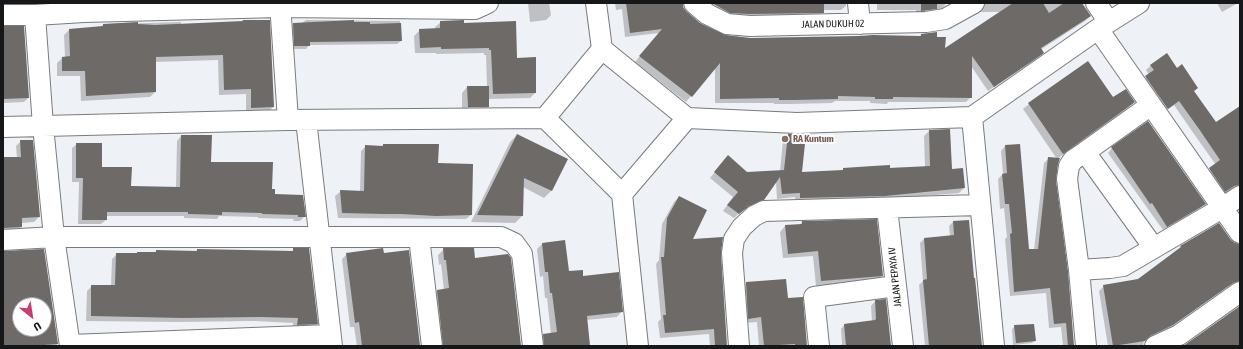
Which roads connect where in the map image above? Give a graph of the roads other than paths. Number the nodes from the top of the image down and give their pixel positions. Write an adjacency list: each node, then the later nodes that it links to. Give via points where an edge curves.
1 (488, 3): 8 (street, via 475,9)
2 (596, 3): 14 (street)
3 (694, 3): 12 (street, JALAN DUKUH 02, via 707,14 727,24)
4 (858, 3): 12 (street)
5 (974, 3): 12 (street, JALAN DUKUH 02, via 945,19)
6 (1096, 3): 13 (street)
7 (1139, 3): 13 (street)
8 (280, 5): 9 (street); 19 (street)
9 (84, 7): 11 (street)
10 (3, 15): 11 (street)
11 (35, 15): 20 (street)
12 (860, 24)
13 (1104, 26): 15 (street); 16 (street)
14 (602, 48): 17 (street); 18 (street)
15 (1151, 105): 22 (street); 27 (street)
16 (972, 117): 18 (street, via 797,123); 25 (street)
17 (545, 118): 19 (street); 23 (street)
18 (687, 118): 23 (street)
19 (297, 120): 20 (street); 30 (street)
20 (43, 126): 21 (street); 29 (street)
21 (3, 127)
22 (1085, 152): 33 (street); 34 (street, via 1069,166 1067,179)
23 (622, 194): 41 (street)
24 (1240, 196): 27 (street)
25 (980, 205): 26 (street); 45 (street)
26 (887, 208): 35 (street, JALAN PEPAYA IV); 42 (street, via 764,211 742,227 734,239 732,253)
27 (1222, 208): 28 (street); 33 (street)
28 (1240, 234)
29 (54, 237): 30 (street); 32 (street); 38 (street)
30 (319, 237): 31 (street); 37 (street)
31 (419, 237): 39 (street); 40 (street, via 501,237 514,243 522,254)
32 (3, 240)
33 (1154, 248): 34 (street, via 1123,266)
34 (1079, 270): 46 (street)
35 (896, 286): 43 (street, via 816,295 814,297); 44 (street, JALAN PEPAYA IV)
36 (1240, 292): 47 (street, via 1179,334)
37 (331, 340): 38 (street)
38 (70, 345)
39 (432, 346)
40 (534, 346)
41 (638, 346)
42 (739, 346)
43 (819, 346)
44 (903, 346)
45 (994, 346)
46 (1086, 346)
47 (1155, 346)

